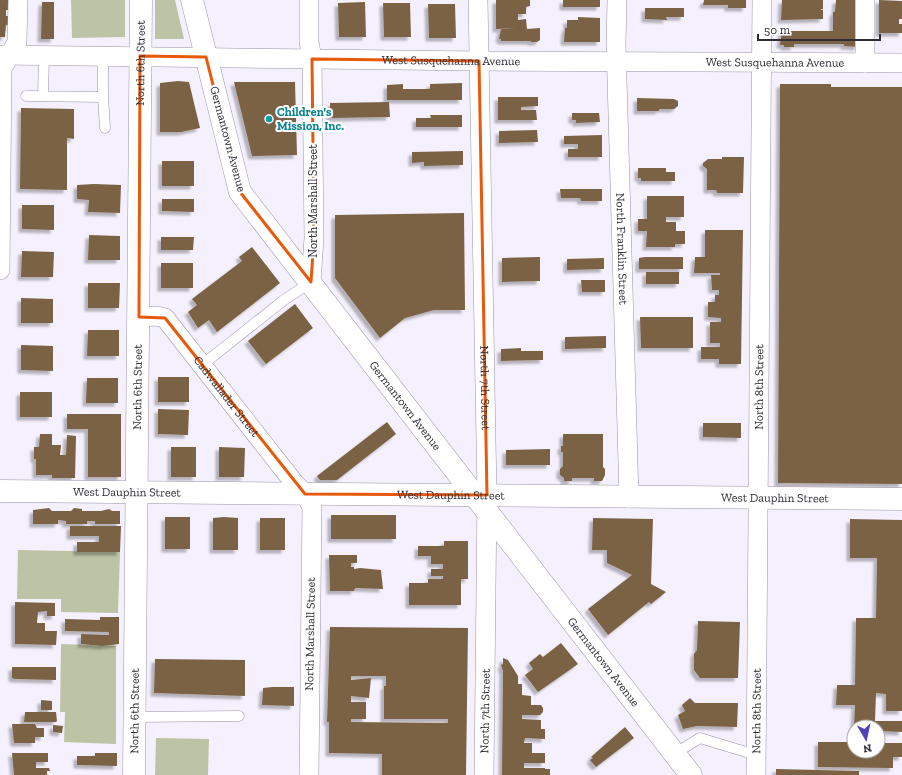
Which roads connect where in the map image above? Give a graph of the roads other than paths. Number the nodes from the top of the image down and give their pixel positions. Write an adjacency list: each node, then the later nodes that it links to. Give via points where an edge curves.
1 (18, 0): 9 (street, via 18,42)
2 (141, 0): 12 (street, North 6th Street)
3 (192, 0): 13 (street, Germantown Avenue)
4 (309, 0): 14 (street, North Marshall Street, via 309,42)
5 (478, 0): 15 (street, North 7th Street)
6 (617, 0): 16 (street, North Franklin Street)
7 (762, 0): 17 (street, North 8th Street)
8 (865, 0): 18 (street)
9 (5, 55): 10 (street, West Susquehanna Avenue); 24 (street, via 2,69)
10 (44, 56): 11 (street, West Susquehanna Avenue); 21 (lane)
11 (103, 56): 12 (street, West Susquehanna Avenue); 22 (lane)
12 (140, 56): 13 (street, West Susquehanna Avenue); 26 (street, North 6th Street)
13 (206, 57): 14 (street, West Susquehanna Avenue); 25 (street, Germantown Avenue, via 240,192)
14 (312, 59): 15 (street, West Susquehanna Avenue); 25 (street, North Marshall Street, via 314,238)
15 (479, 61): 16 (street, West Susquehanna Avenue); 34 (street, North 7th Street)
16 (618, 62): 17 (street, West Susquehanna Avenue); 31 (street, North Franklin Street)
17 (761, 62): 18 (street, West Susquehanna Avenue); 32 (street, North 8th Street)
18 (865, 63): 19 (street, West Susquehanna Avenue)
19 (902, 63)
20 (26, 96): 21 (lane)
21 (43, 96): 22 (lane)
22 (103, 97): 23 (lane)
23 (105, 128)
24 (0, 270)
25 (311, 282): 27 (lane, via 284,300); 34 (street, Germantown Avenue)
26 (139, 317): 27 (street, Cadwallader Street, via 165,318); 29 (street, North 6th Street)
27 (202, 365): 30 (street, Cadwallader Street)
28 (0, 491): 29 (street, West Dauphin Street)
29 (137, 492): 30 (street, West Dauphin Street); 36 (street, North 6th Street)
30 (305, 494): 34 (street, West Dauphin Street); 40 (street, North Marshall Street, via 312,507)
31 (629, 498): 32 (street, West Dauphin Street); 34 (street, West Dauphin Street)
32 (757, 498): 33 (street, West Dauphin Street); 38 (street, North 8th Street)
33 (902, 499)
34 (483, 501): 37 (street, Germantown Avenue); 41 (street, North 7th Street)
35 (239, 716): 36 (lane)
36 (134, 717): 39 (street, North 6th Street)
37 (674, 754): 38 (lane, via 700,738); 42 (street, Germantown Avenue)
38 (756, 755): 43 (street, North 8th Street)
39 (134, 775)
40 (309, 775)
41 (484, 775)
42 (691, 775)
43 (756, 775)

